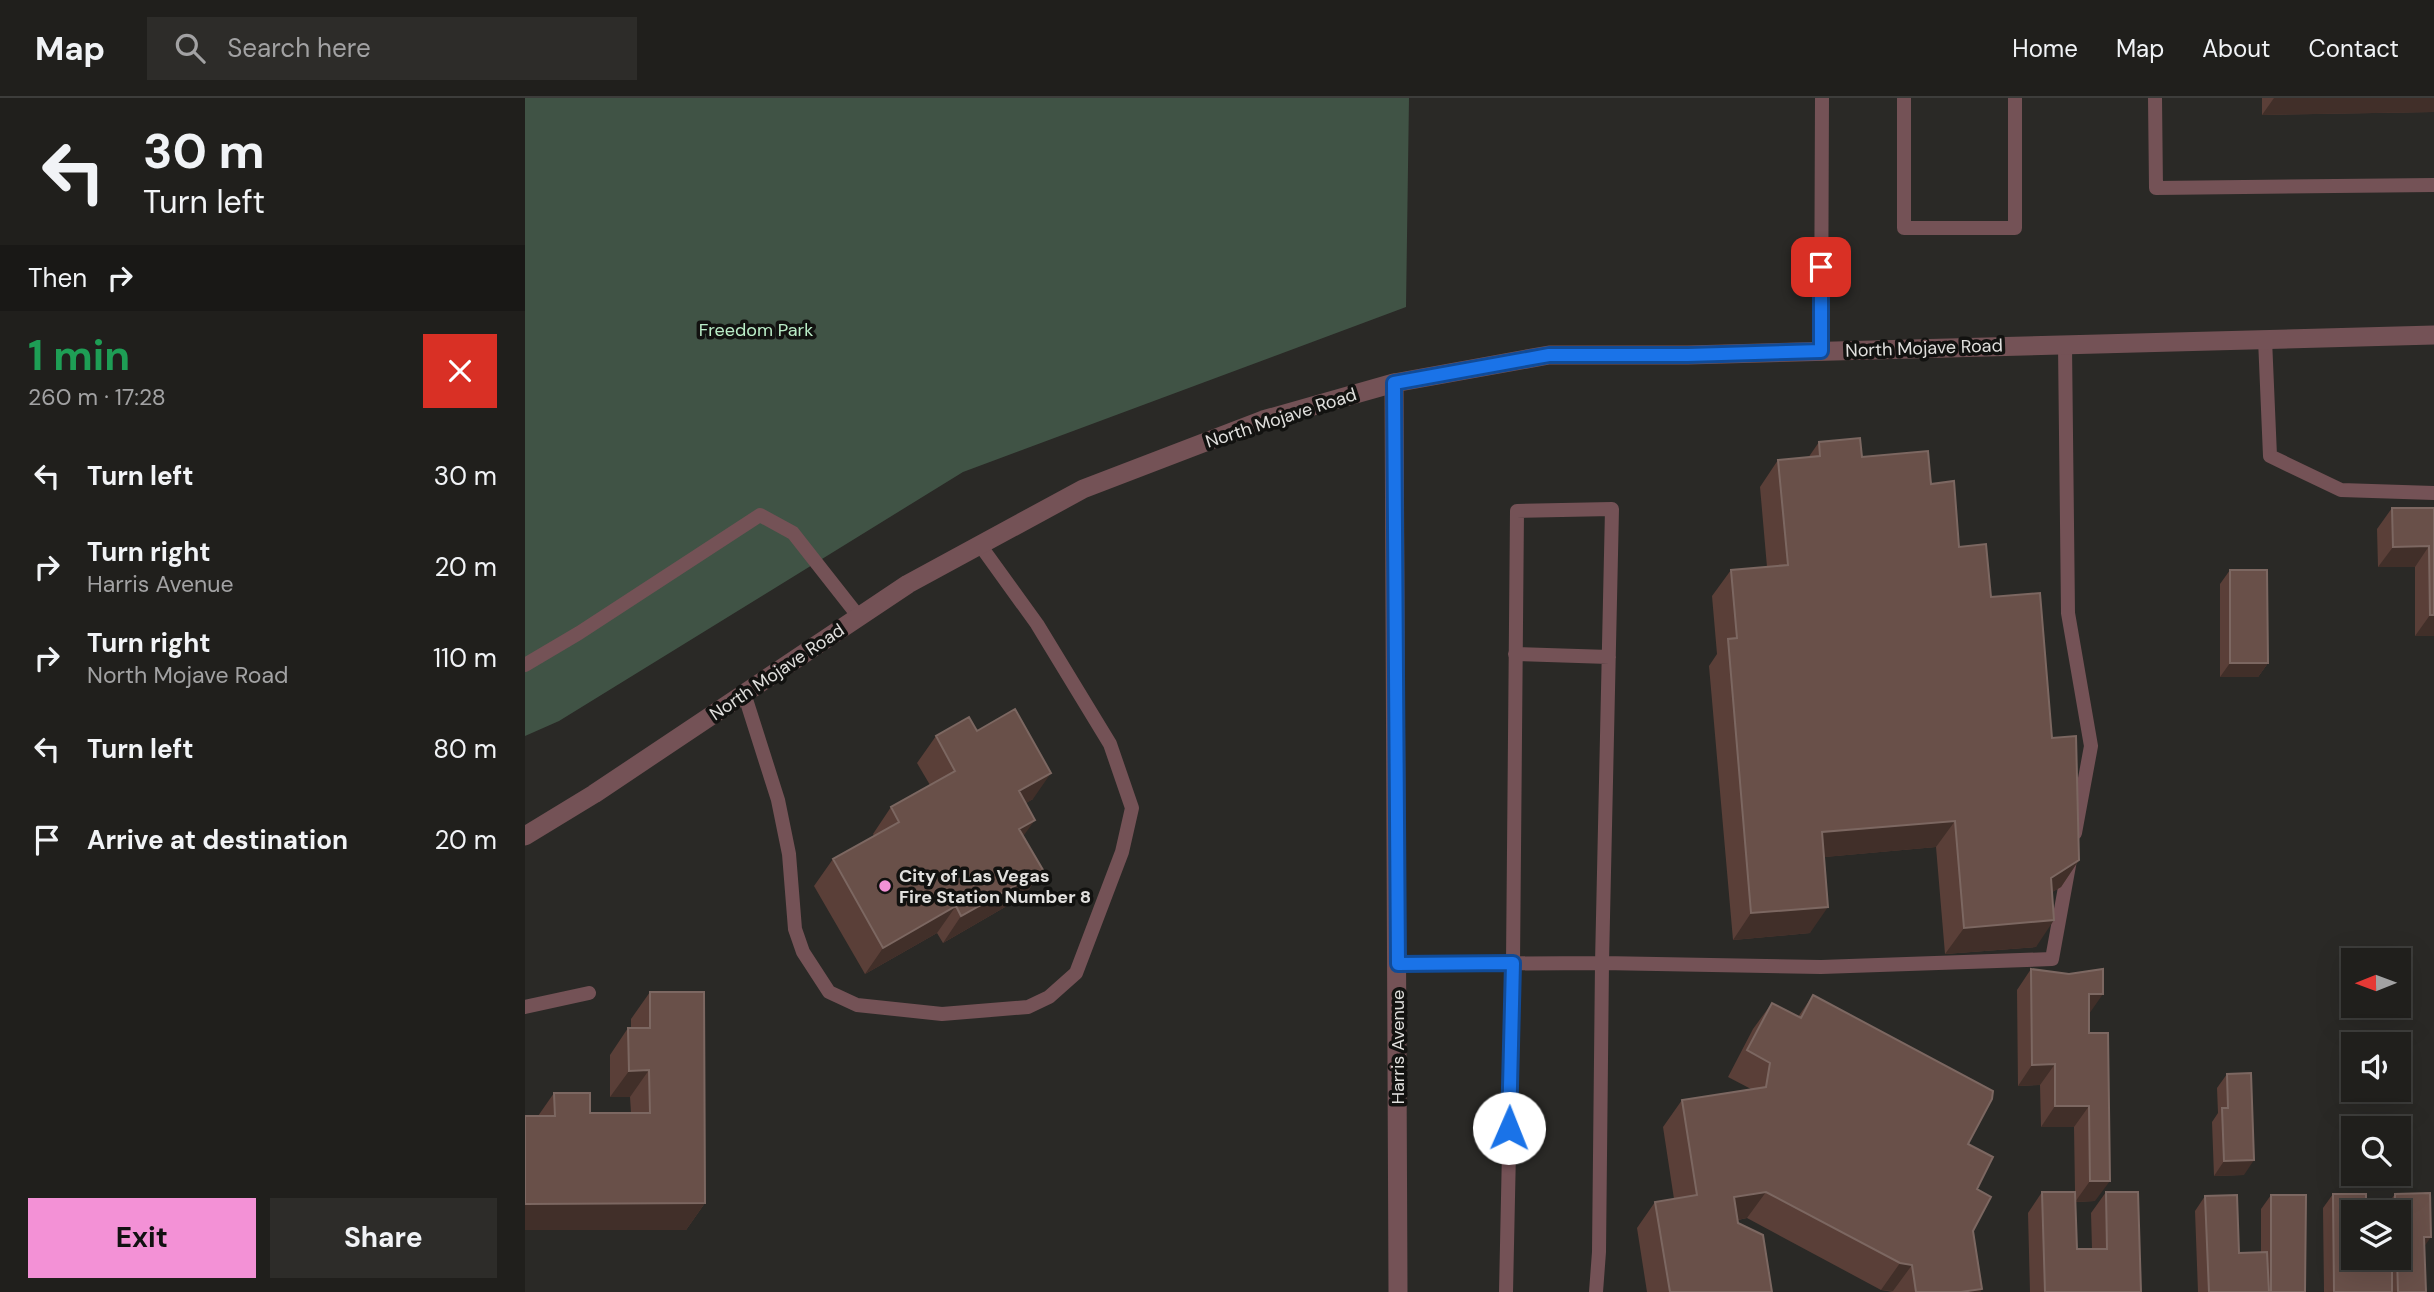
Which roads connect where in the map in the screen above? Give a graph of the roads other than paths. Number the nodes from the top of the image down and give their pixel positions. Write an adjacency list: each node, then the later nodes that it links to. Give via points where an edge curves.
1 (1822, 98): 9 (lane)
2 (1904, 98): 3 (lane, via 1905,228 2015,228)
3 (2015, 98)
4 (2155, 98): 5 (lane, via 2157,188)
5 (2434, 186)
6 (2434, 335): 7 (street, North Mojave Road)
7 (2265, 339): 8 (street, North Mojave Road); 11 (lane, via 2270,456 2341,490)
8 (2065, 345): 9 (street, North Mojave Road); 20 (lane, via 2068,613 2091,746 2052,960 1821,967)
9 (1821, 351): 10 (street, North Mojave Road, via 1549,355)
10 (1394, 383): 12 (street, North Mojave Road, via 1263,420 1083,489); 21 (street, Harris Avenue)
11 (2434, 493)
12 (980, 545): 13 (street, North Mojave Road); 17 (lane, via 1037,624 1110,744 1132,808 1122,852 1076,973 1049,997 1028,1007 942,1013 857,1005 829,992 803,952 795,929 789,854 778,800)
13 (859, 617): 16 (lane, via 793,533 760,515); 17 (street, North Mojave Road)
14 (1515, 654): 15 (lane); 15 (lane, via 1517,511 1612,509); 19 (lane)
15 (1609, 657): 20 (lane)
16 (525, 665)
17 (744, 694): 18 (street, North Mojave Road)
18 (525, 836)
19 (1513, 963): 20 (lane); 21 (lane); 25 (lane)
20 (1602, 963): 26 (lane)
21 (1398, 964): 24 (street, Harris Avenue)
22 (589, 993): 23 (lane)
23 (525, 1007)
24 (1398, 1292)
25 (1506, 1292)
26 (1596, 1292)

